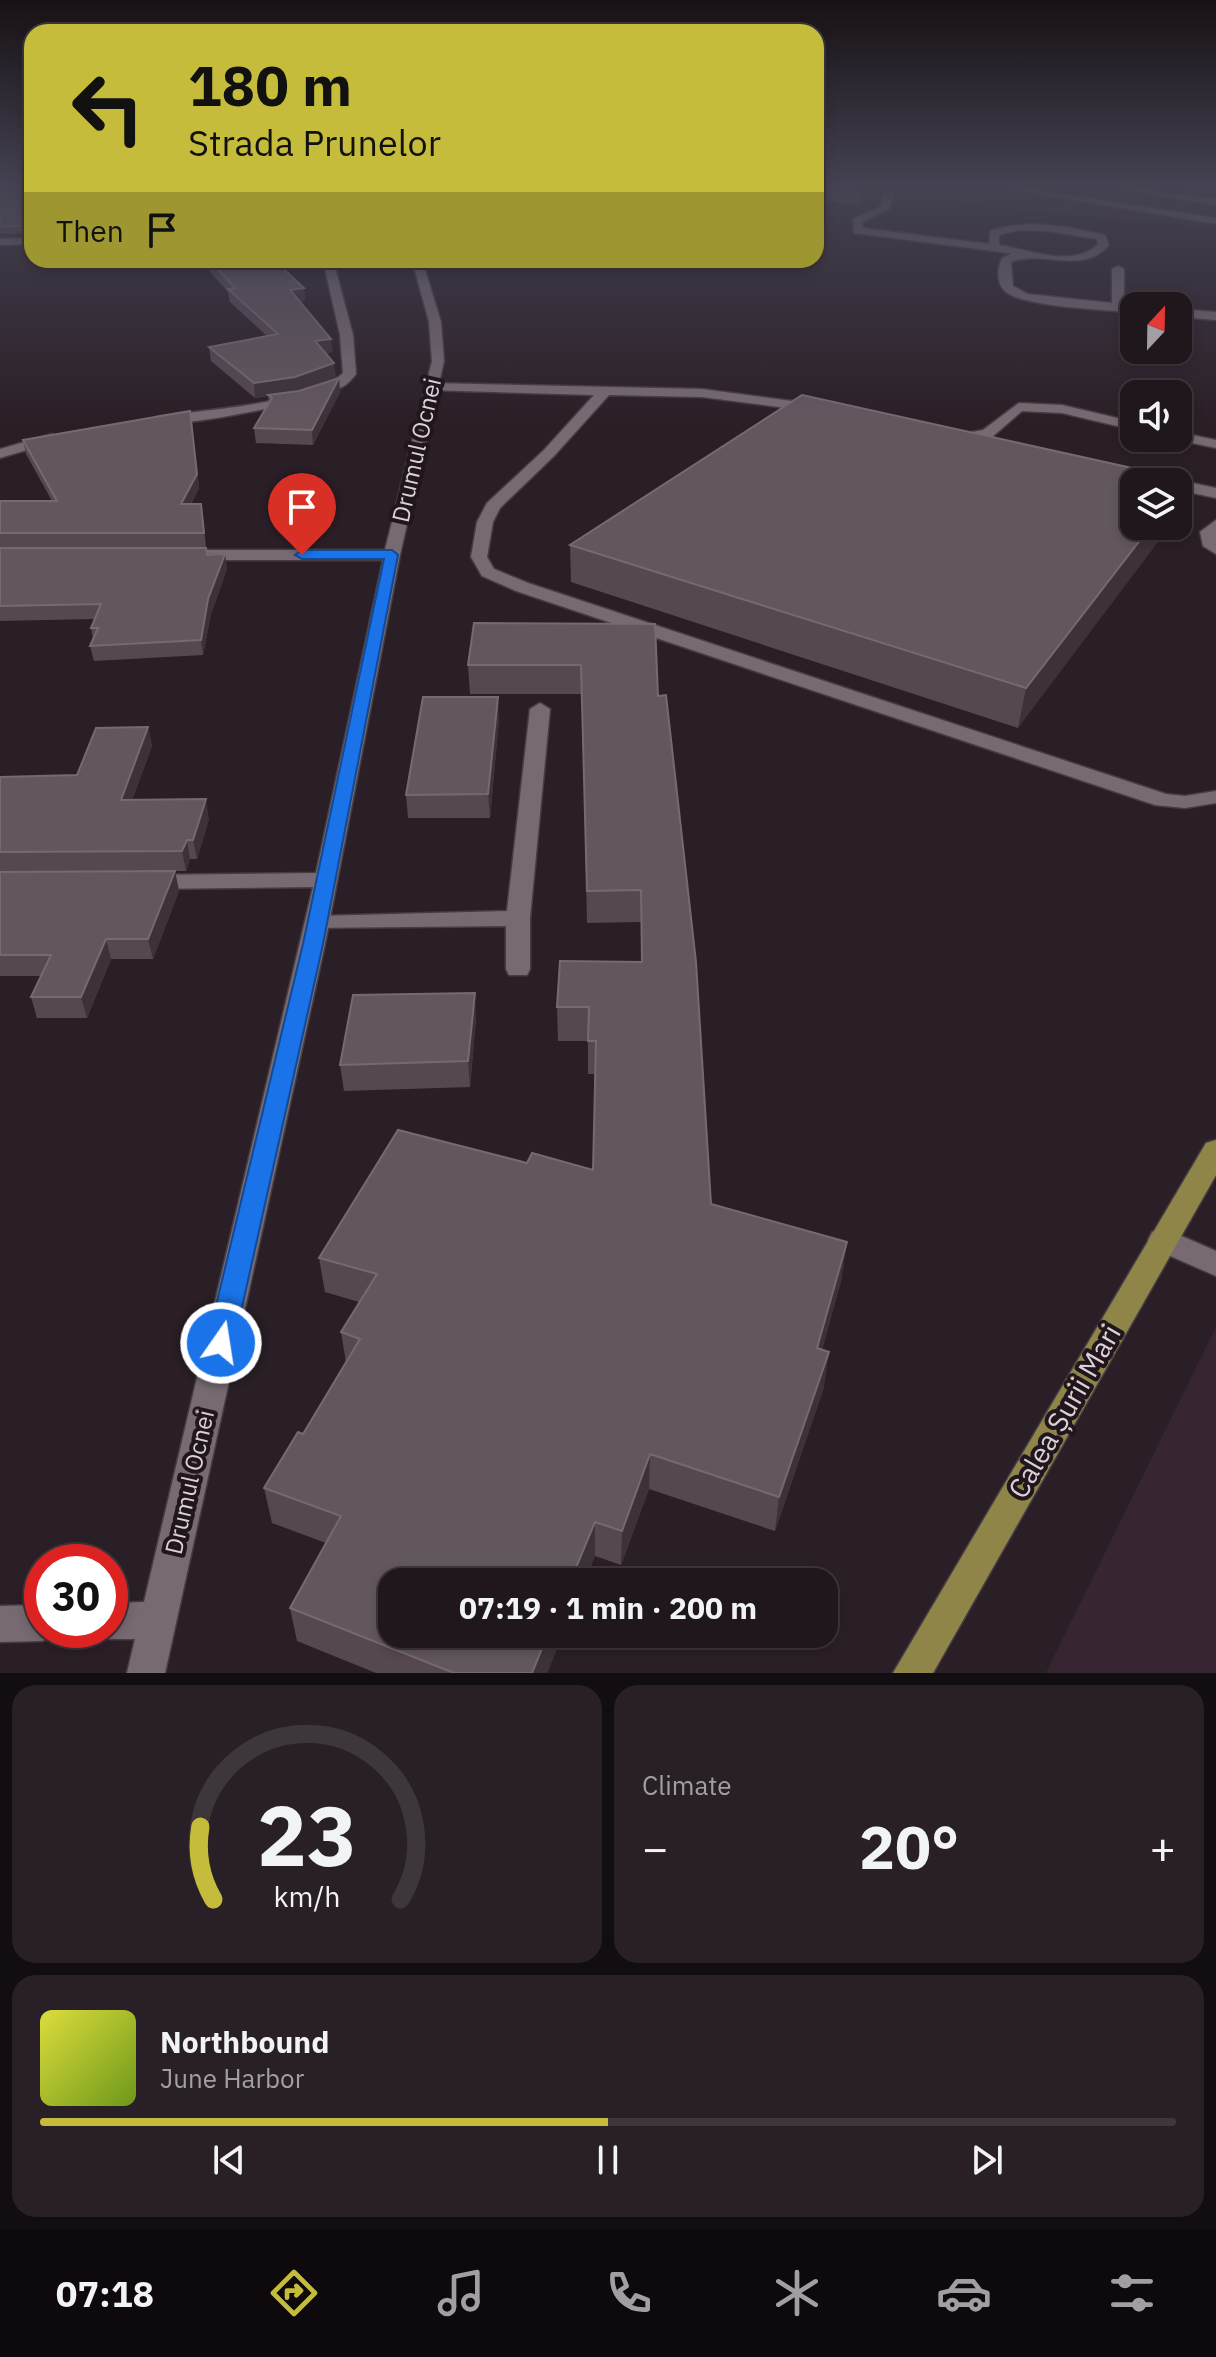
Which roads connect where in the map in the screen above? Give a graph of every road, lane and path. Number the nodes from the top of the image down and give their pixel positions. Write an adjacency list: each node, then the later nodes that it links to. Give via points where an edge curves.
1 (1005, 264): 5 (street, via 1008,288 1025,297)
2 (330, 268): 11 (street, via 349,365 343,383 300,398)
3 (420, 268): 8 (street, Drumul Ocnei, via 439,347)
4 (1118, 269): 5 (street)
5 (1118, 308)
6 (1192, 314): 7 (street)
7 (1216, 316)
8 (432, 387): 9 (street); 25 (street, Drumul Ocnei)
9 (606, 390): 10 (street, via 733,395); 27 (street, via 493,506 479,557 488,572 1163,800)
10 (833, 411)
11 (151, 422)
12 (1120, 423): 15 (street, via 1062,409 1019,407)
13 (62, 436): 19 (street)
14 (944, 438): 15 (street)
15 (975, 438): 18 (street)
16 (1192, 439): 17 (street)
17 (1216, 444)
18 (1004, 445)
19 (0, 454)
20 (1192, 488): 21 (street)
21 (1216, 493)
22 (1216, 525): 23 (street, via 1208,532)
23 (1216, 549)
24 (158, 555): 25 (street)
25 (392, 555): 28 (street, Drumul Ocnei)
26 (540, 709): 30 (street)
27 (1216, 797)
28 (326, 880): 29 (street); 31 (street, Drumul Ocnei)
29 (127, 882)
30 (518, 918): 31 (street); 32 (street)
31 (317, 923): 36 (street, Drumul Ocnei)
32 (518, 969)
33 (1216, 1150): 34 (main road, Calea Șurii Mari)
34 (1163, 1240): 35 (street); 41 (main road, Calea Șurii Mari)
35 (1216, 1264)
36 (157, 1620): 37 (street); 40 (street, Drumul Ocnei)
37 (128, 1621)
38 (24, 1623): 39 (street)
39 (0, 1624)
40 (146, 1673)
41 (912, 1673)

